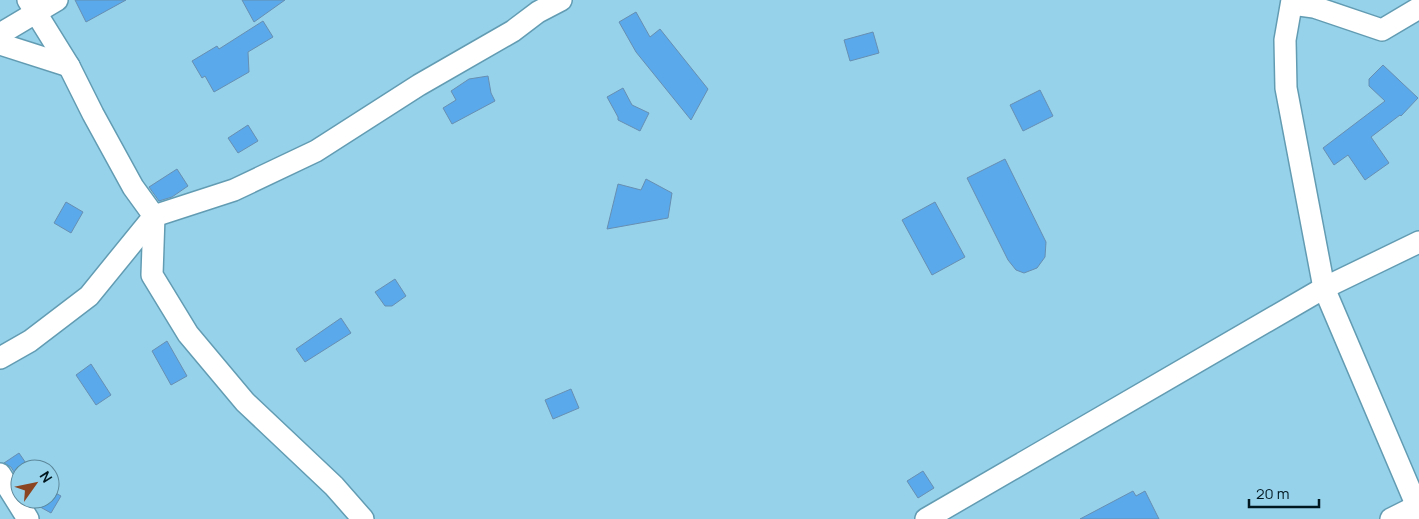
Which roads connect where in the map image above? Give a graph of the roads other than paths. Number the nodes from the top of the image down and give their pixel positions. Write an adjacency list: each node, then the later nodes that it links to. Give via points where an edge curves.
1 (57, 0): 4 (street)
2 (561, 0): 5 (street)
3 (1292, 2): 6 (street, via 1382,30); 12 (street, via 1285,40 1286,88)
4 (32, 6): 7 (street); 9 (street)
5 (531, 6): 10 (street, via 513,31 419,85 316,151 234,190)
6 (1419, 8)
7 (0, 34)
8 (0, 44): 9 (street)
9 (69, 66): 10 (street, via 133,186)
10 (154, 216): 13 (street, via 89,296 30,341); 17 (street, via 152,275 188,334 245,402 334,486)
11 (1419, 242): 12 (street)
12 (1324, 288): 15 (street); 18 (street)
13 (0, 358)
14 (0, 474): 16 (street)
15 (1418, 508): 19 (street)
16 (28, 519)
17 (363, 519)
18 (926, 519)
19 (1391, 519)

